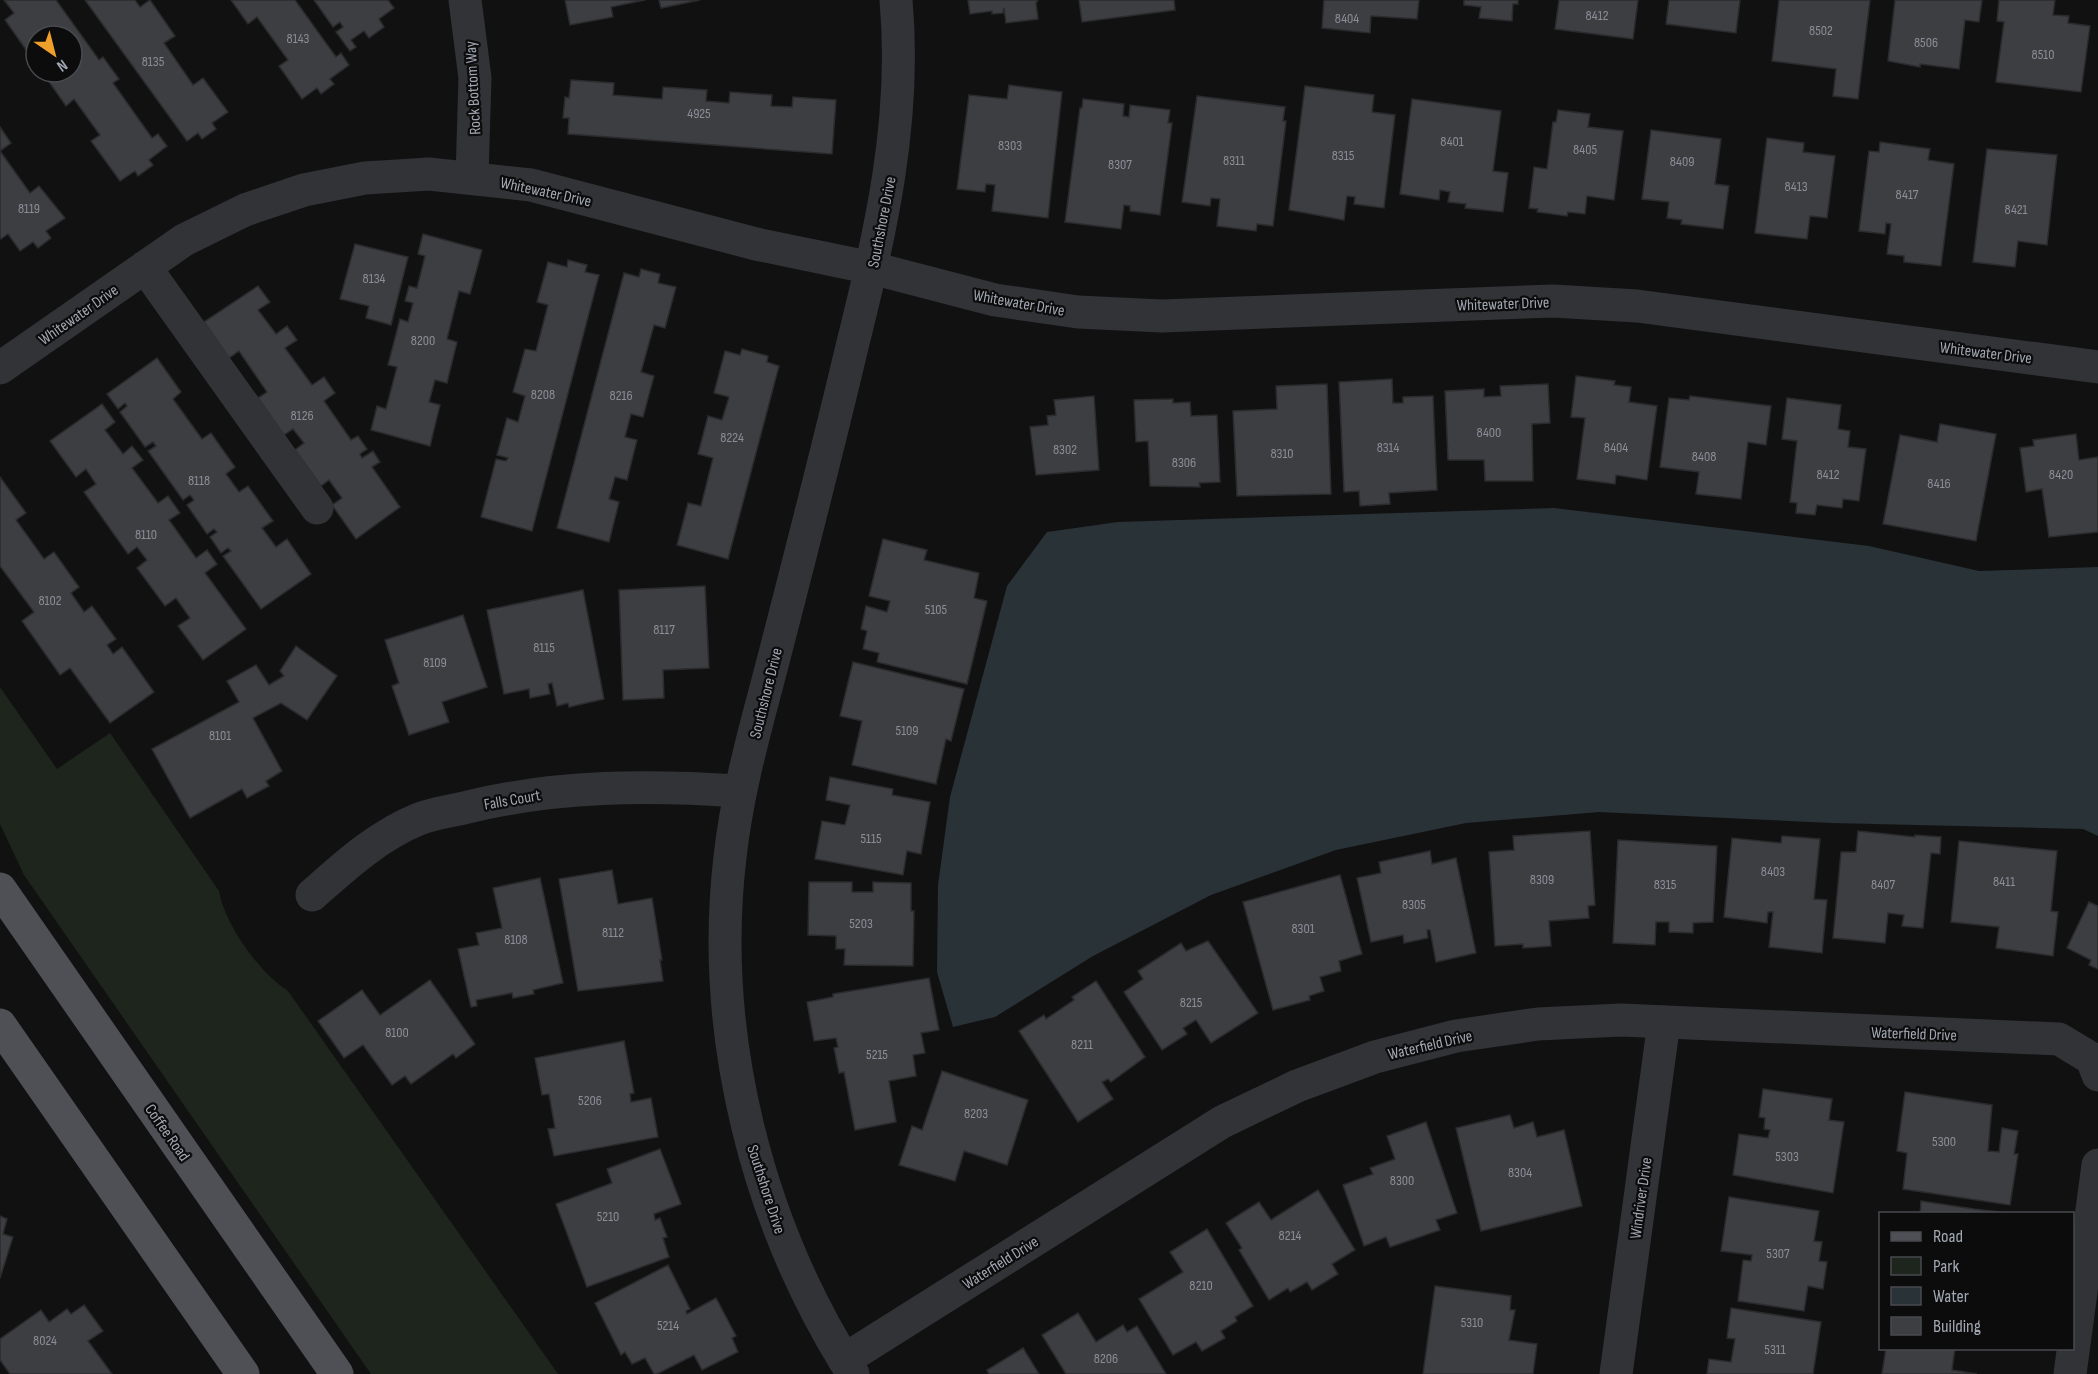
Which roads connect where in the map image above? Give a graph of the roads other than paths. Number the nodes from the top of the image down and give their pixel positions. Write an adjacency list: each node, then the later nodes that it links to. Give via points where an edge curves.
1 (465, 0): 3 (street, Rock Bottom Way, via 475,78)
2 (896, 0): 5 (street, Southshore Drive, via 897,117 887,200)
3 (472, 177): 4 (street, Whitewater Drive, via 429,174 364,178 304,190 235,215 184,240); 5 (street, Whitewater Drive, via 531,185 756,244)
4 (145, 267): 7 (street, Whitewater Drive); 8 (street)
5 (872, 268): 6 (street, Whitewater Drive, via 996,300 1078,312 1162,316 1565,302 1637,306); 9 (street, Southshore Drive)
6 (2098, 367)
7 (0, 368)
8 (317, 508)
9 (740, 791): 11 (street, Falls Court, via 654,785 570,789 489,802 420,819 362,851); 18 (street, Southshore Drive, via 729,860 725,944 730,1028 744,1111 761,1179 791,1258)
10 (0, 889): 20 (main road, Coffee Road)
11 (312, 895)
12 (1664, 1022): 14 (street, Waterfield Drive, via 2059,1039); 18 (street, Waterfield Drive, via 1538,1024 1456,1036 1375,1057 1297,1086 1222,1122); 21 (street, Windriver Drive)
13 (0, 1025): 19 (main road)
14 (2095, 1067)
15 (2098, 1166): 16 (street)
16 (2074, 1344)
17 (2073, 1350): 22 (street)
18 (849, 1367)
19 (243, 1374)
20 (337, 1374)
21 (1616, 1374)
22 (2070, 1374)

